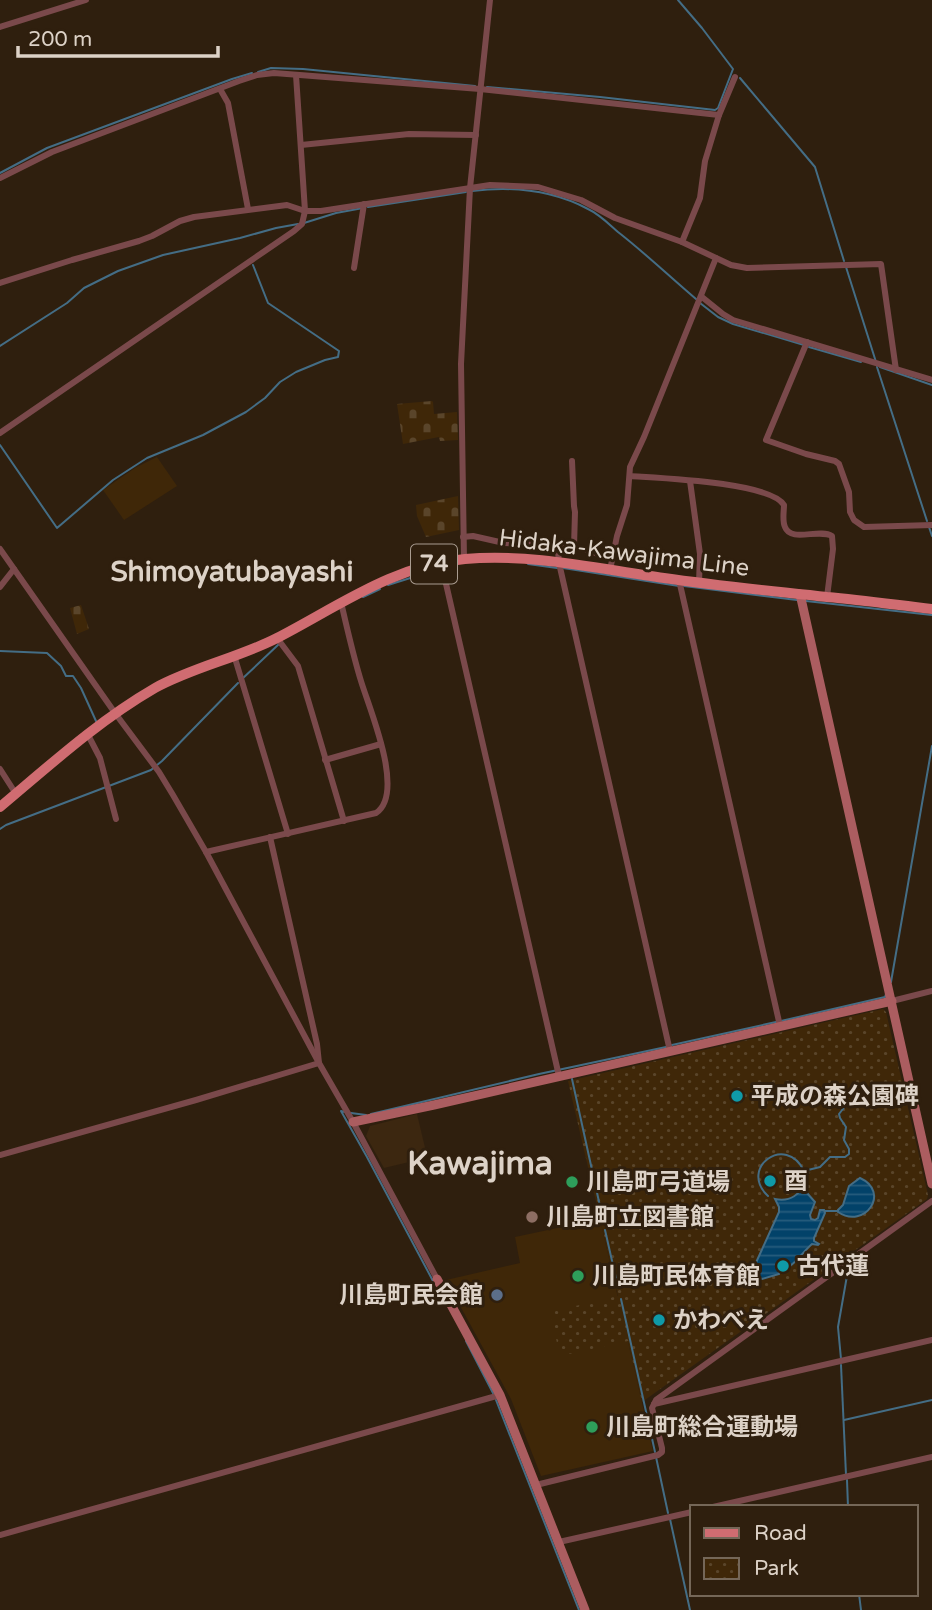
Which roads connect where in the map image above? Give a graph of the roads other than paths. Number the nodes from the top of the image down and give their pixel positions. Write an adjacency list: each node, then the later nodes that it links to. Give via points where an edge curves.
1 (86, 0): 3 (street)
2 (490, 0): 7 (street)
3 (0, 27)
4 (296, 75): 6 (street, via 257,75); 7 (street); 10 (street)
5 (735, 77): 8 (street)
6 (220, 89): 11 (street, via 52,152); 14 (street, via 228,103)
7 (480, 89): 8 (street); 9 (street)
8 (719, 115): 16 (street, via 700,198)
9 (475, 135): 10 (street, via 409,134); 12 (street)
10 (301, 145): 15 (street)
11 (0, 178)
12 (470, 188): 13 (street); 16 (street, via 538,187 582,200 615,218); 29 (street, via 461,364)
13 (364, 204): 15 (street); 18 (street)
14 (248, 209): 15 (street, via 287,205); 19 (street, via 180,221 152,236)
15 (305, 211): 24 (street, via 302,224 294,231)
16 (682, 242): 17 (street)
17 (716, 258): 20 (street); 22 (street, via 747,268 881,264)
18 (354, 268)
19 (0, 283)
20 (702, 297): 21 (street, via 733,320); 26 (street)
21 (807, 342): 22 (street); 28 (street, via 766,440 839,464 850,512 864,527)
22 (896, 370): 23 (street)
23 (932, 380)
24 (0, 433)
25 (572, 461): 32 (street)
26 (630, 476): 27 (street); 36 (street, via 627,505)
27 (690, 481): 42 (street, via 700,554); 45 (street, via 773,496 784,505 784,525 789,533 832,536)
28 (932, 525)
29 (463, 537): 30 (street); 35 (street)
30 (505, 542): 31 (street); 34 (street)
31 (559, 546): 32 (street); 38 (street)
32 (574, 547): 36 (street)
33 (0, 549): 39 (street)
34 (503, 558): 35 (main road, Hidaka-Kawajima Line / 74); 38 (main road, Hidaka-Kawajima Line / 74)
35 (464, 559): 37 (main road, Hidaka-Kawajima Line / 74)
36 (611, 559): 40 (street)
37 (441, 562): 46 (main road, Hidaka-Kawajima Line / 74, via 387,579); 67 (street)
38 (559, 563): 40 (main road, Hidaka-Kawajima Line / 74); 65 (street)
39 (14, 569): 43 (street); 50 (street)
40 (610, 570): 41 (main road, Hidaka-Kawajima Line / 74)
41 (679, 580): 42 (main road, Hidaka-Kawajima Line / 74); 64 (street)
42 (699, 583): 44 (main road, Hidaka-Kawajima Line / 74)
43 (0, 587)
44 (800, 594): 45 (main road, Hidaka-Kawajima Line / 74); 63 (street)
45 (827, 597): 47 (main road, Hidaka-Kawajima Line / 74)
46 (341, 602): 48 (main road, Hidaka-Kawajima Line / 74); 52 (street)
47 (932, 609)
48 (277, 638): 49 (main road, Hidaka-Kawajima Line / 74); 53 (street, via 298,666)
49 (234, 655): 50 (main road, Hidaka-Kawajima Line / 74, via 158,687); 59 (street)
50 (115, 713): 51 (main road, Hidaka-Kawajima Line / 74); 61 (street, via 159,772)
51 (88, 733): 55 (main road, Hidaka-Kawajima Line / 74); 57 (street, via 100,758)
52 (381, 744): 53 (street); 58 (street, via 386,802 376,813)
53 (326, 760): 58 (street)
54 (0, 769): 55 (street)
55 (16, 794): 56 (main road, Hidaka-Kawajima Line / 74)
56 (0, 807)
57 (116, 819)
58 (344, 821): 59 (street)
59 (288, 834): 60 (street)
60 (270, 837): 61 (street); 66 (street)
61 (206, 852): 66 (street)
62 (932, 991): 63 (street)
63 (892, 1000): 64 (street); 70 (street)
64 (780, 1026): 65 (street)
65 (670, 1052): 67 (street)
66 (319, 1063): 68 (street); 69 (street)
67 (559, 1076): 68 (street)
68 (353, 1122): 73 (street)
69 (0, 1155)
70 (930, 1162): 71 (street)
71 (932, 1184)
72 (932, 1201): 76 (street)
73 (437, 1279): 75 (street)
74 (932, 1340): 76 (street)
75 (500, 1395): 78 (street); 81 (street)
76 (653, 1404): 78 (street, via 662,1448 658,1455)
77 (932, 1457): 79 (street)
78 (536, 1485): 82 (street)
79 (722, 1505)
80 (690, 1511): 82 (street)
81 (0, 1535)
82 (559, 1542): 83 (street)
83 (585, 1610)

